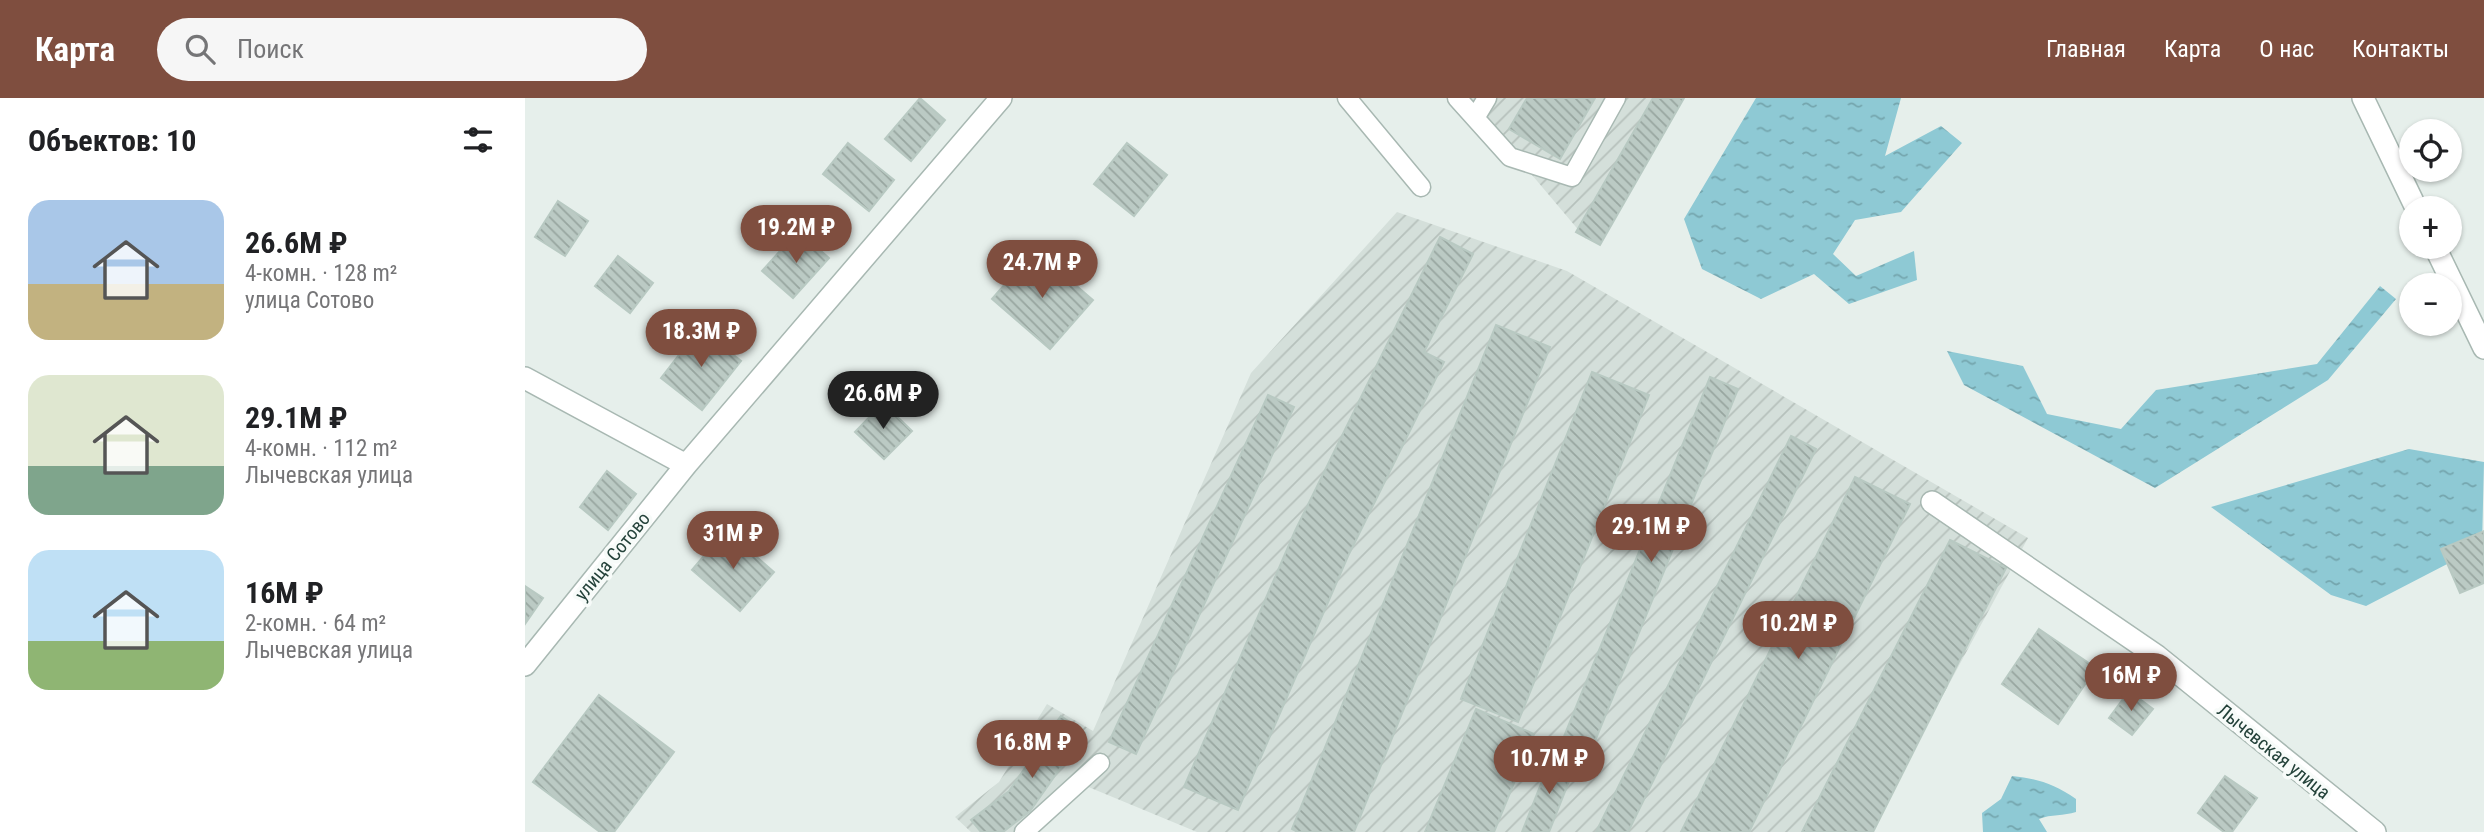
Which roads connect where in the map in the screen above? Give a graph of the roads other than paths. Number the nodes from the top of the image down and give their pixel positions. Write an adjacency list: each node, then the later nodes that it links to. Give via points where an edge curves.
1 (1001, 98): 14 (street, улица Сотово)
2 (1347, 98): 8 (lane)
3 (1457, 98): 7 (lane)
4 (1486, 98): 7 (lane)
5 (1616, 98): 7 (lane, via 1572,177 1510,157)
6 (2363, 98): 9 (street)
7 (1475, 118)
8 (1421, 187)
9 (2410, 196)
10 (2442, 259): 11 (street)
11 (2478, 320): 12 (street)
12 (2484, 348)
13 (525, 378): 14 (street)
14 (686, 465): 16 (street, улица Сотово)
15 (1932, 502): 19 (street, Лычевская улица, via 2157,656)
16 (525, 665)
17 (1100, 763): 18 (lane)
18 (1024, 832)
19 (2375, 832)

